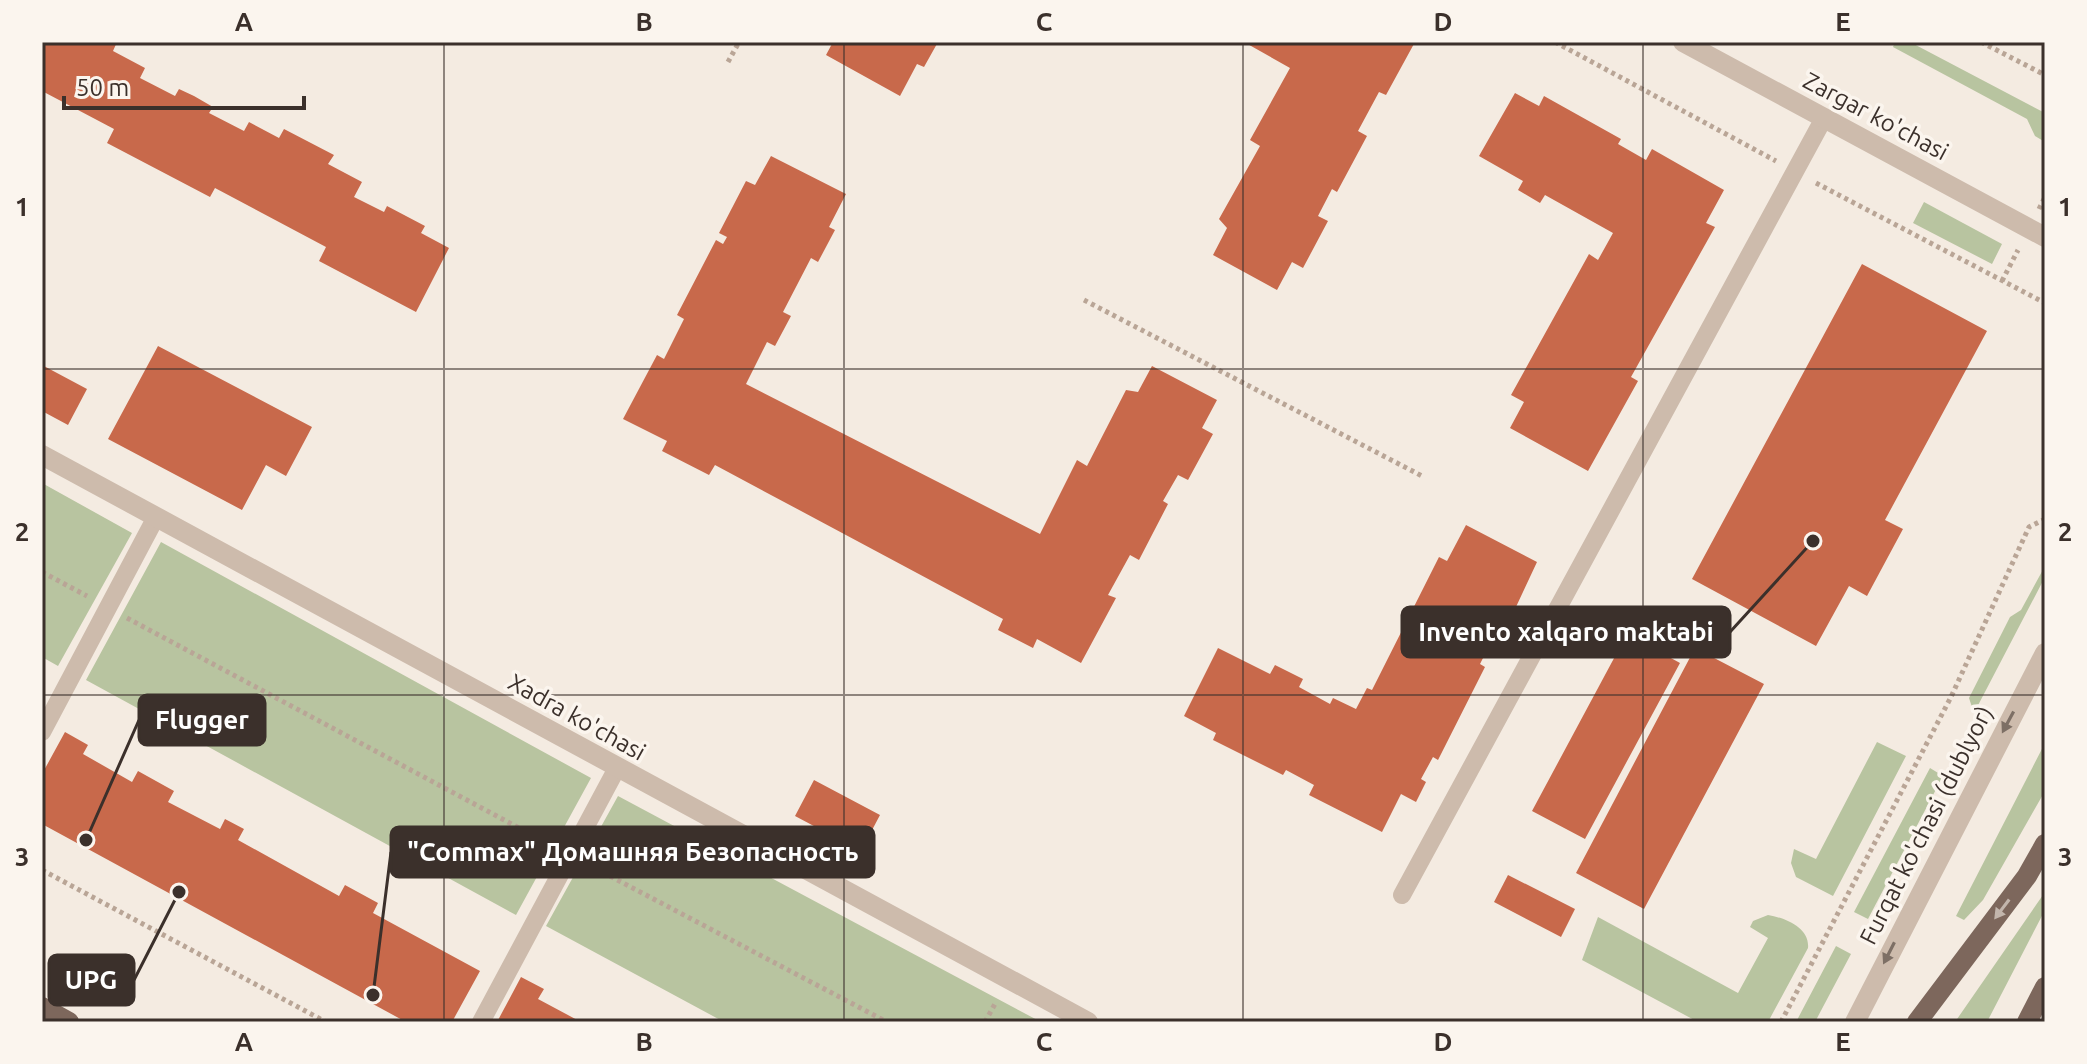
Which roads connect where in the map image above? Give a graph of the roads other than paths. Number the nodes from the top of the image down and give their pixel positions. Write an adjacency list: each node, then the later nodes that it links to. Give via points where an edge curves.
1 (1683, 42): 2 (street, Zargar ko'chasi)
2 (1824, 118): 3 (street, Zargar ko'chasi); 10 (lane)
3 (2045, 237)
4 (42, 455): 5 (street, Xadra ko'chasi)
5 (156, 517): 7 (lane); 8 (street, Xadra ko'chasi)
6 (2045, 653): 16 (street, Furqat ko'chasi (dublyor), one-way to 16)
7 (42, 732)
8 (617, 768): 14 (lane); 15 (street, Xadra ko'chasi)
9 (2045, 844): 17 (main road, one-way to 17, via 2027,876)
10 (1402, 895)
11 (2045, 987): 18 (main road)
12 (42, 1007): 13 (main road)
13 (69, 1022)
14 (481, 1022)
15 (1088, 1022)
16 (1855, 1022)
17 (1917, 1022)
18 (2027, 1022)

